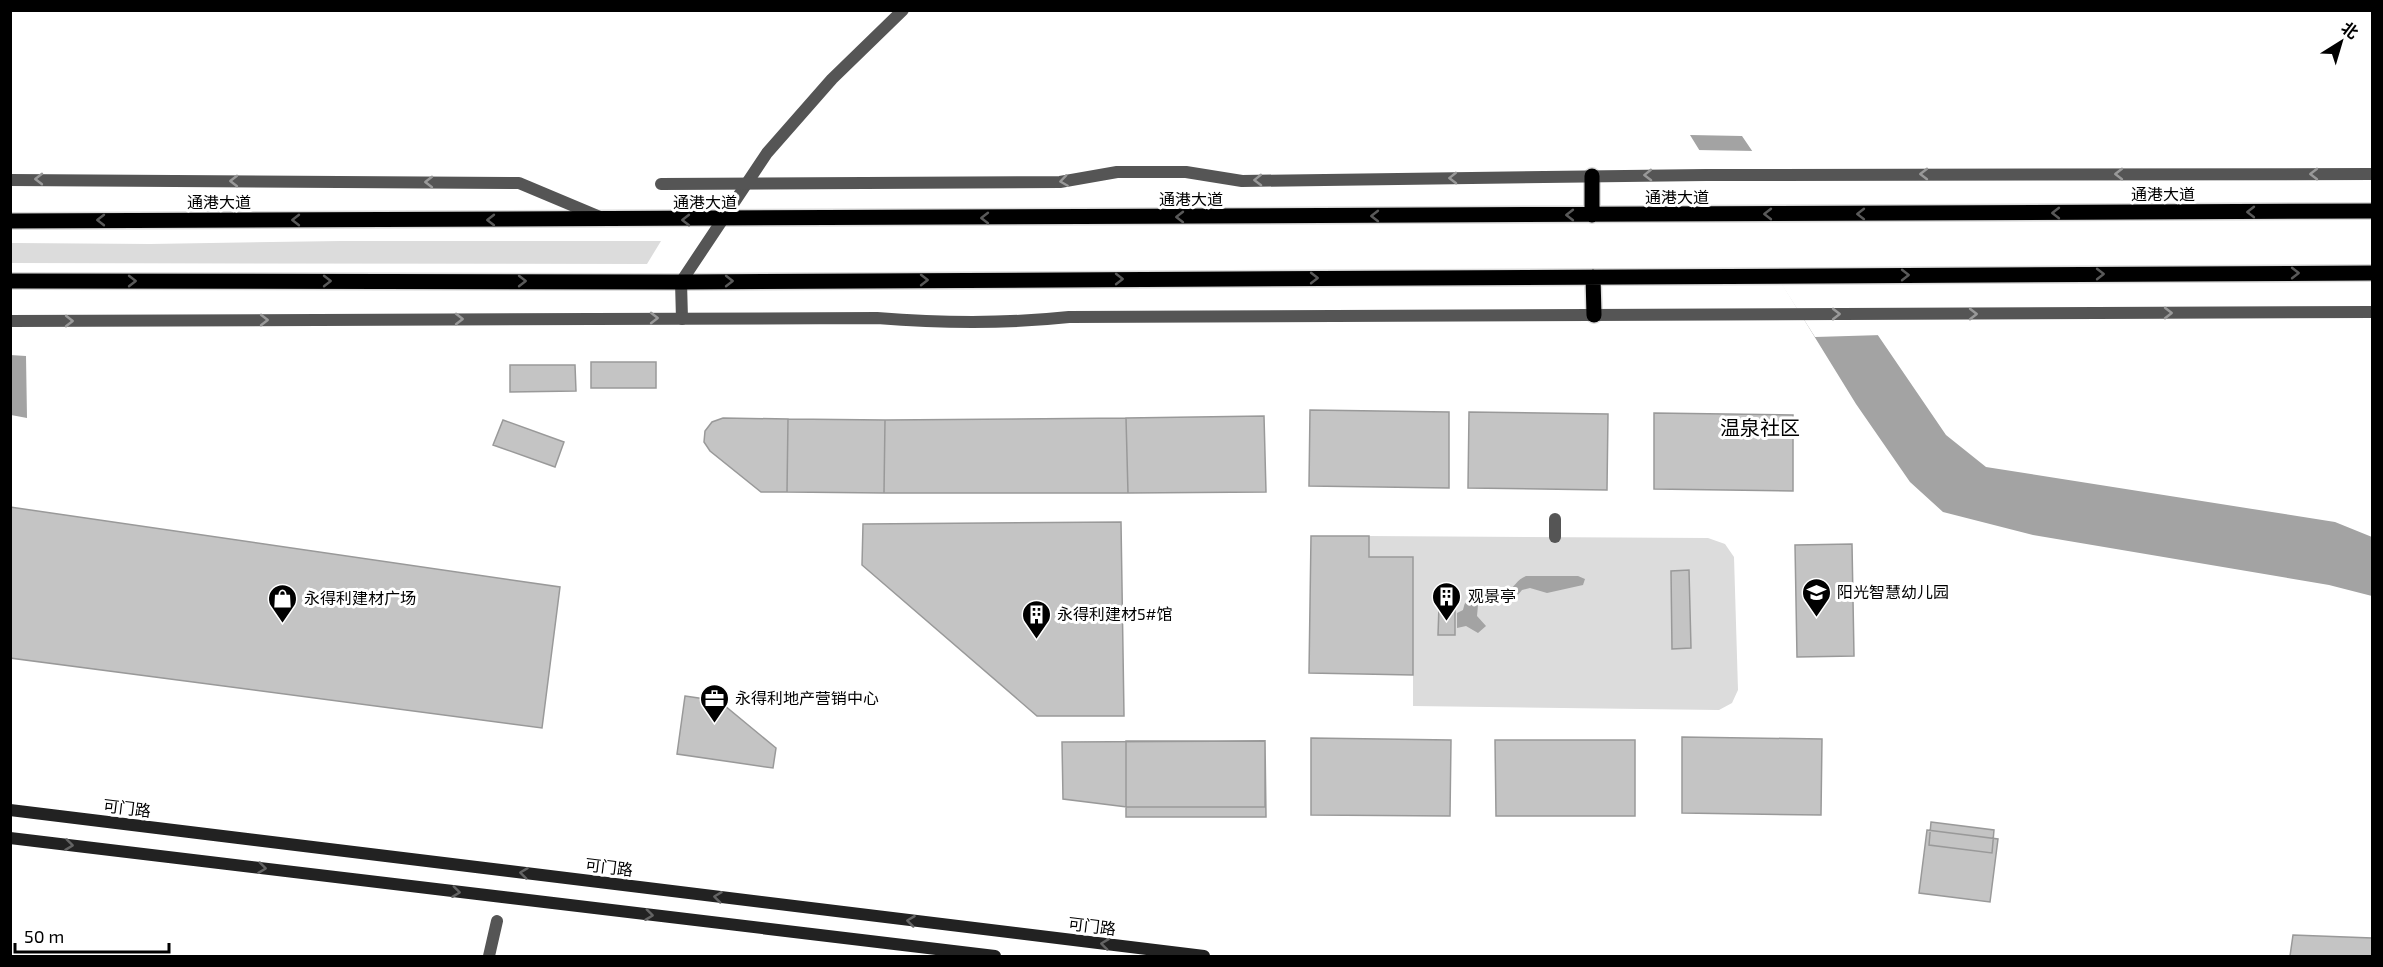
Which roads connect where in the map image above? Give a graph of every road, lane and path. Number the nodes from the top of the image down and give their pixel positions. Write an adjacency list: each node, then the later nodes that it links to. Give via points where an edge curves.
1 (903, 10): 6 (street, via 832,79 767,153)
2 (2373, 174): 3 (street, one-way to 3)
3 (1592, 176): 6 (street, one-way to 6, via 1242,181 1186,172 1117,172 1060,182); 8 (main road)
4 (10, 180): 10 (street, one-way to 4, via 519,183)
5 (661, 184): 6 (street)
6 (746, 184): 9 (street)
7 (2373, 211): 8 (main road, 通港大道, one-way to 8)
8 (1592, 215): 9 (main road, 通港大道, one-way to 9)
9 (723, 219): 10 (main road, 通港大道, one-way to 10); 15 (street)
10 (606, 220): 11 (main road, 通港大道, one-way to 11)
11 (10, 221)
12 (2373, 273): 13 (main road, one-way to 12)
13 (1593, 277): 15 (main road, one-way to 13); 17 (main road)
14 (10, 281): 15 (main road, one-way to 15)
15 (681, 282): 18 (street)
16 (2373, 312): 17 (street, one-way to 16)
17 (1594, 315): 18 (street, via 1069,317 1016,323 877,318)
18 (682, 319): 19 (street, one-way to 18)
19 (10, 321)
20 (1555, 519): 21 (street)
21 (1555, 537)
22 (10, 810): 27 (main road, 可门路, one-way to 22)
23 (10, 838): 26 (main road, one-way to 26)
24 (497, 921): 25 (street)
25 (489, 957)
26 (995, 957)
27 (1204, 957)

